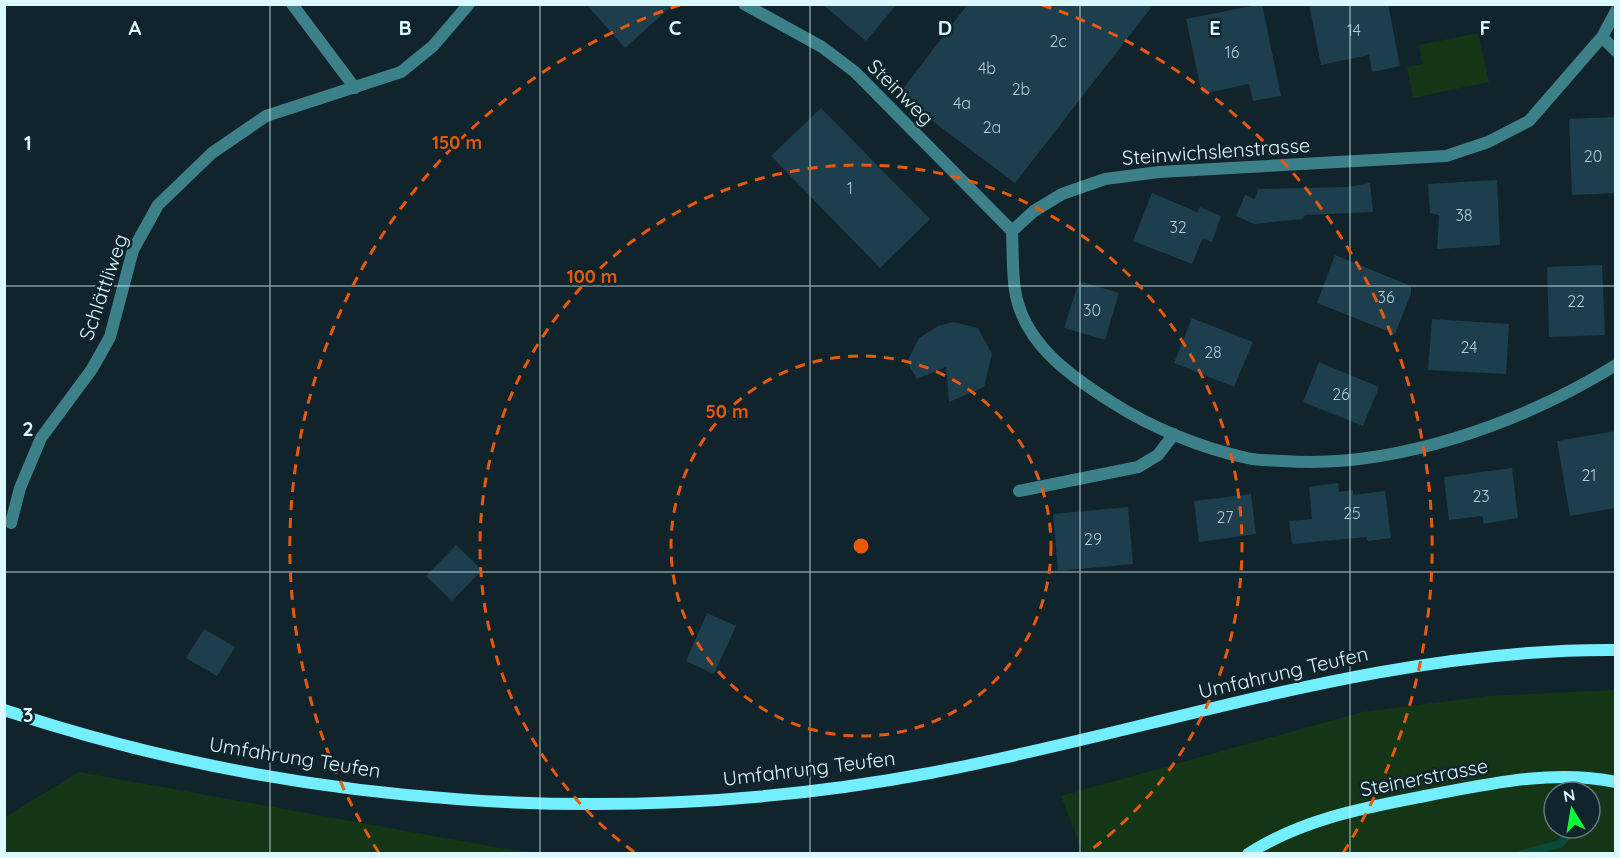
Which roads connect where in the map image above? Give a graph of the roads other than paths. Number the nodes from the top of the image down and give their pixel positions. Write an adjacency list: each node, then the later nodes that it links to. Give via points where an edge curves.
1 (292, 4): 7 (street)
2 (469, 4): 7 (street, Schlättliweg, via 433,46 401,72)
3 (744, 4): 8 (street, Steinweg, via 822,47 855,72)
4 (1616, 12): 5 (street, Steinwichslenstrasse)
5 (1602, 37): 6 (street); 8 (street, Steinwichslenstrasse, via 1529,121 1478,146 1446,156 1159,172 1105,179 1062,194)
6 (1616, 51)
7 (355, 88): 12 (street, Schlättliweg, via 266,117 212,153 158,205 133,250 110,337 92,369 41,438 20,488)
8 (1012, 231): 10 (street, via 1015,290 1024,322 1044,351 1129,413)
9 (1616, 365): 10 (street, via 1519,416 1373,457 1309,463 1248,459)
10 (1174, 434): 11 (street, via 1158,455 1138,467)
11 (1019, 491)
12 (12, 523)
13 (1616, 650): 14 (main road, Umfahrung Teufen, via 1482,655 1359,674 928,773 836,787 631,803 437,797 320,785 107,741)
14 (4, 711)
15 (1616, 782): 16 (main road, Steinerstrasse, via 1536,777 1449,791 1347,812 1269,840)
16 (1248, 854)

